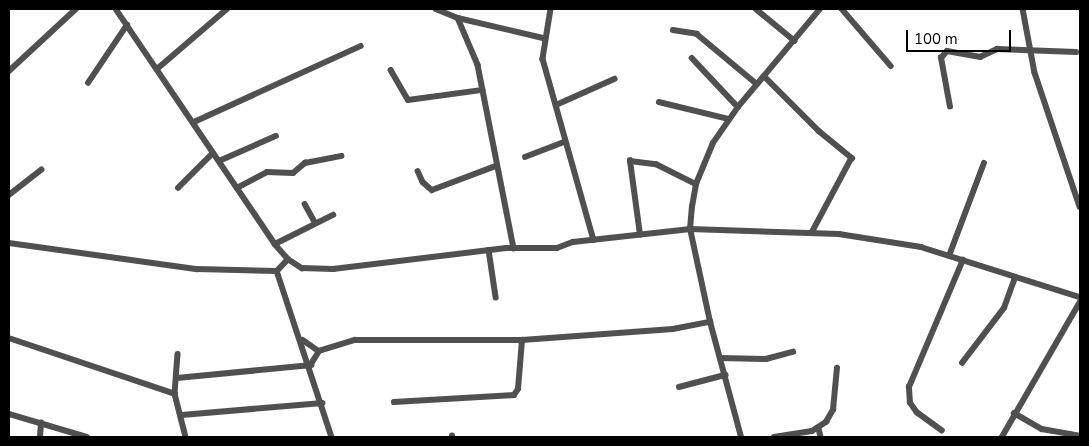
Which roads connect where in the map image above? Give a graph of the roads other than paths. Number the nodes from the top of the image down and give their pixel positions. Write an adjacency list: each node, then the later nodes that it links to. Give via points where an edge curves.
1 (76, 9): 22 (street)
2 (116, 9): 11 (street)
3 (227, 9): 20 (street)
4 (436, 9): 10 (street)
5 (551, 9): 13 (street)
6 (756, 9): 14 (street)
7 (820, 9): 14 (street)
8 (842, 9): 19 (street)
9 (1023, 9): 16 (street)
10 (458, 18): 13 (street); 27 (street, via 475,56)
11 (127, 25): 20 (street); 25 (street)
12 (673, 30): 26 (street, via 696,34)
13 (543, 38): 29 (street, via 543,59)
14 (795, 41): 23 (street)
15 (361, 46): 33 (street)
16 (1030, 51): 17 (street); 31 (street, via 997,49 980,57 947,51 942,58); 49 (street)
17 (1076, 52)
18 (692, 58): 30 (street)
19 (891, 66)
20 (157, 69): 33 (street)
21 (391, 70): 27 (street, via 408,100)
22 (9, 72)
23 (764, 76): 26 (street); 53 (street, via 819,132 852,158)
24 (614, 80): 29 (street)
25 (88, 83)
26 (757, 84): 30 (street)
27 (482, 90): 41 (street)
28 (659, 102): 32 (street)
29 (556, 104): 35 (street)
30 (738, 107): 32 (street)
31 (950, 107)
32 (729, 119): 44 (street, via 713,143)
33 (194, 122): 36 (street)
34 (276, 136): 39 (street)
35 (564, 142): 38 (street); 55 (street)
36 (214, 153): 39 (street); 45 (street)
37 (341, 156): 46 (street, via 305,163 293,173 267,172)
38 (525, 157)
39 (219, 161): 46 (street)
40 (984, 163): 60 (street)
41 (496, 166): 43 (street, via 432,190); 58 (street)
42 (42, 170): 47 (street)
43 (418, 171)
44 (696, 184): 52 (street); 54 (street, via 656,164 630,161)
45 (178, 188)
46 (237, 188): 57 (street)
47 (9, 195)
48 (305, 204): 51 (street)
49 (1080, 207)
50 (333, 215): 51 (street)
51 (315, 222): 57 (street)
52 (690, 229): 53 (street); 54 (street); 68 (street)
53 (812, 233): 60 (street, via 885,239)
54 (640, 235): 55 (street)
55 (594, 240): 58 (street, via 557,248)
56 (9, 243): 63 (street, via 125,257 152,264)
57 (275, 244): 61 (street)
58 (514, 248): 59 (street)
59 (489, 250): 61 (street, via 333,270 302,268); 65 (street)
60 (949, 256): 62 (street)
61 (288, 260): 63 (street)
62 (963, 260): 64 (street); 90 (street, via 909,386 910,404 917,413)
63 (277, 271): 70 (street)
64 (1016, 278): 66 (street); 76 (street, via 1004,308)
65 (496, 297)
66 (1080, 297)
67 (1080, 302): 85 (street)
68 (710, 322): 71 (street, via 673,329); 75 (street)
69 (9, 338): 82 (street)
70 (303, 340): 72 (street); 77 (street)
71 (522, 340): 72 (street, via 362,339); 83 (street, via 518,389 514,395)
72 (319, 351): 77 (street)
73 (793, 352): 75 (street, via 766,359)
74 (178, 354): 80 (street)
75 (720, 358): 79 (street)
76 (962, 362)
77 (311, 364): 80 (street); 84 (street)
78 (837, 368): 89 (street, via 833,410)
79 (725, 375): 81 (street); 96 (street)
80 (176, 378): 82 (street)
81 (679, 387)
82 (175, 394): 87 (street)
83 (394, 402)
84 (322, 403): 87 (street); 95 (street)
85 (1014, 413): 91 (street, via 1042,429); 99 (street)
86 (9, 414): 88 (street)
87 (182, 415): 94 (street)
88 (41, 423): 92 (street); 93 (street)
89 (819, 429): 97 (street); 98 (street)
90 (942, 430)
91 (1080, 436)
92 (40, 437)
93 (87, 437)
94 (186, 437)
95 (332, 437)
96 (741, 437)
97 (774, 437)
98 (821, 437)
99 (1002, 437)

